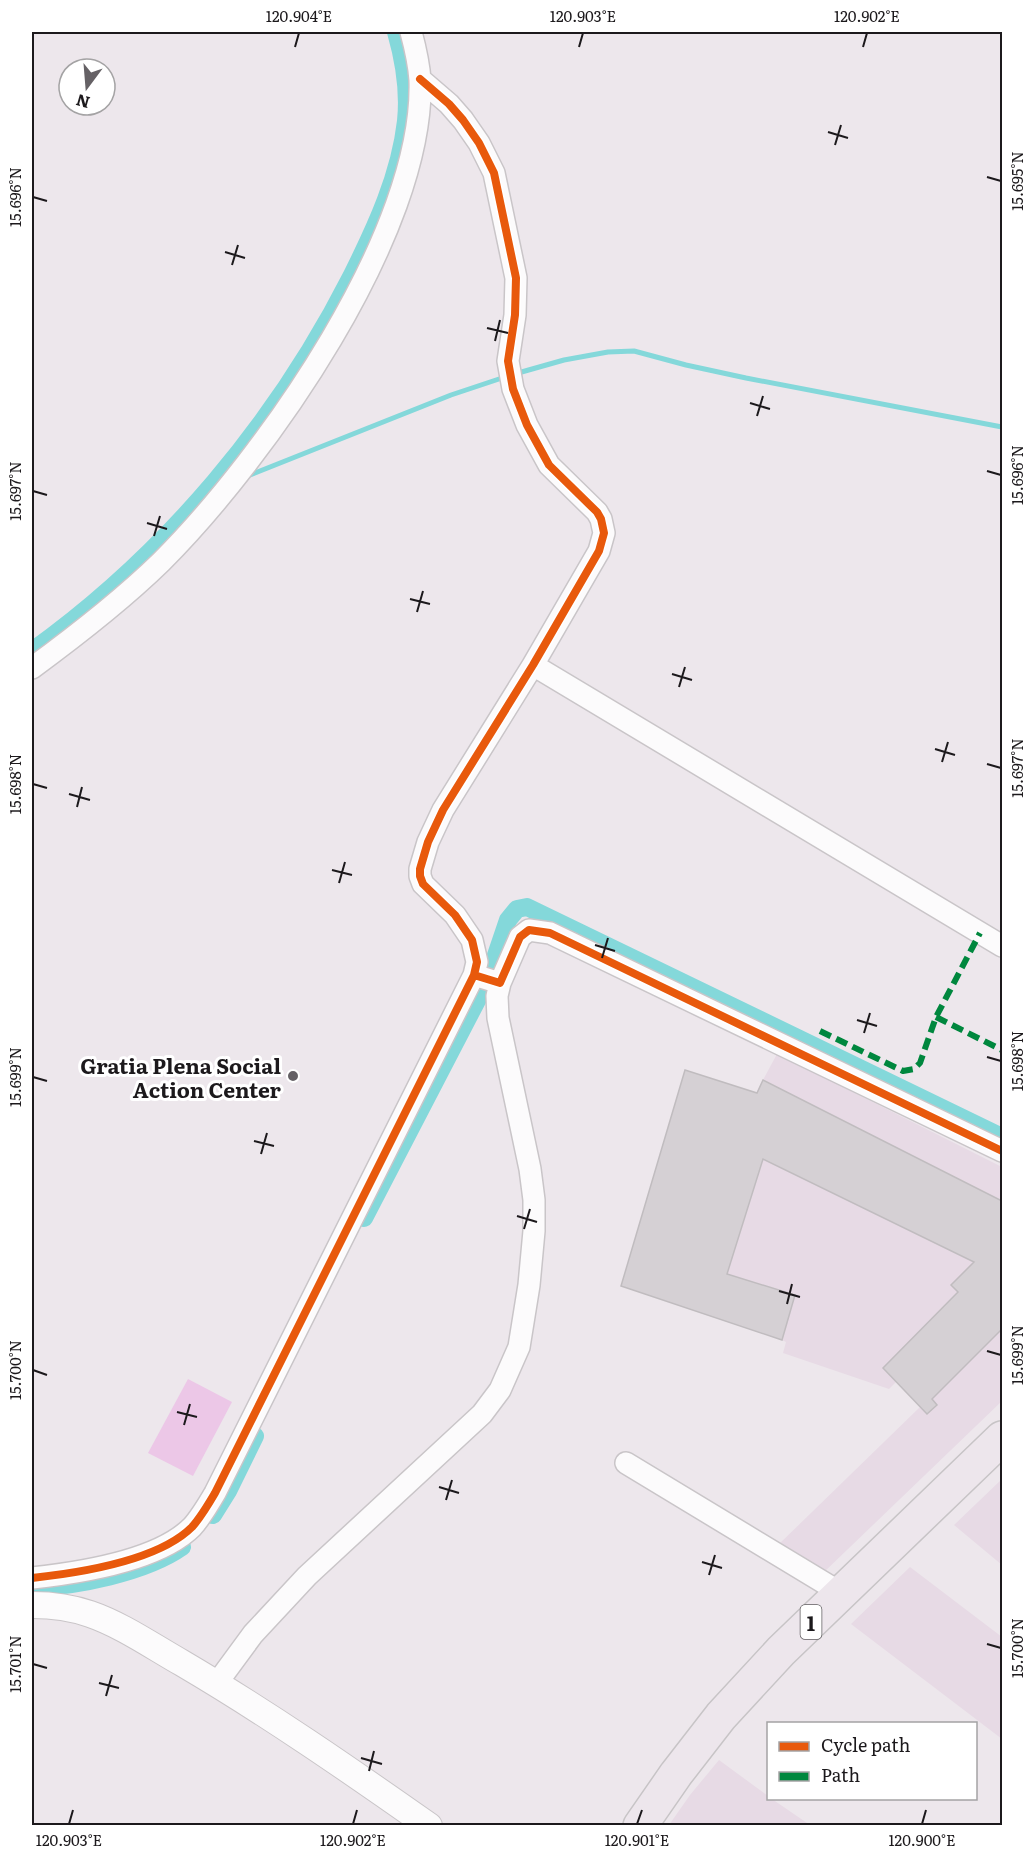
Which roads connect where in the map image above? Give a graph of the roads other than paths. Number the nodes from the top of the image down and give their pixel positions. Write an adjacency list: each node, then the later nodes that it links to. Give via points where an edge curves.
1 (411, 32): 2 (street)
2 (420, 79): 3 (street, via 463,120 494,173 516,278 508,361 513,389 527,425 549,465 591,504 604,526 599,551); 4 (street, via 413,146 394,209 343,317 304,382 192,530 98,619)
3 (533, 666): 5 (street); 6 (street, via 442,810 420,869 423,884 455,915 472,940 477,962)
4 (32, 668)
5 (1002, 946)
6 (474, 975): 7 (street); 11 (street, via 207,1508 184,1534 150,1553)
7 (500, 983): 8 (street, via 520,937 529,930 545,931); 14 (street, via 498,1018 530,1169 534,1215 529,1284 516,1356 500,1390 482,1414 307,1575 253,1634)
8 (1002, 1151)
9 (1002, 1438): 12 (highway, 1)
10 (626, 1463): 12 (street)
11 (32, 1578)
12 (841, 1593): 16 (highway, 1, via 721,1716)
13 (32, 1605): 14 (street, via 62,1606 102,1618)
14 (217, 1683): 15 (street)
15 (429, 1826)
16 (640, 1826)

